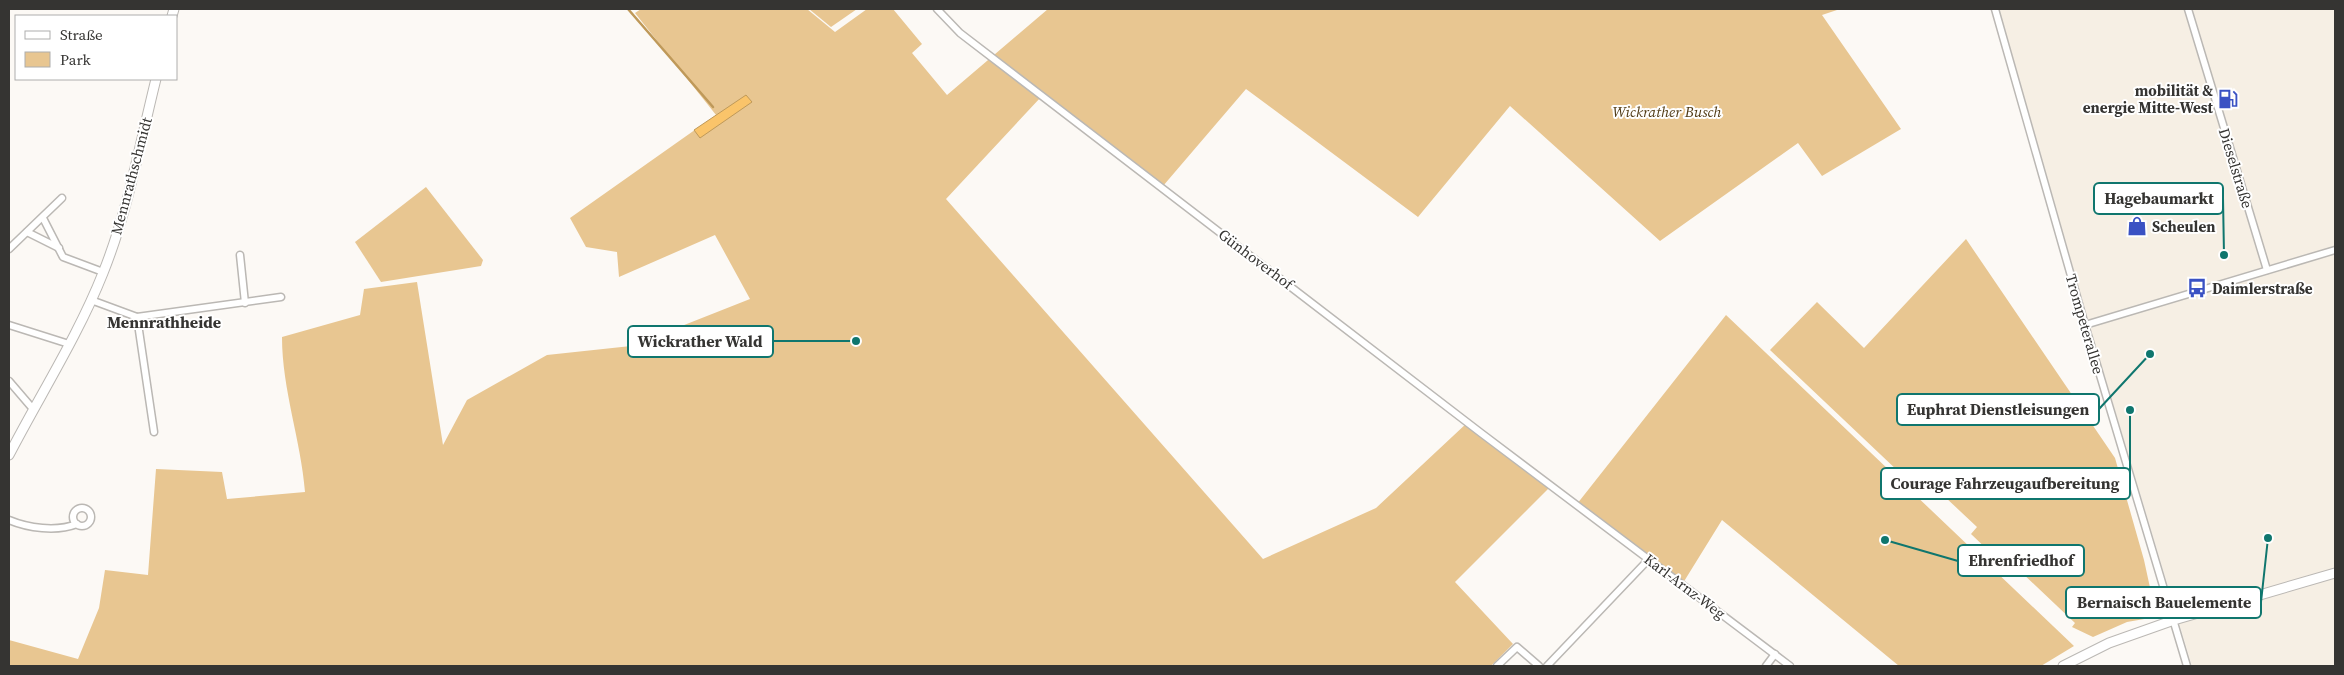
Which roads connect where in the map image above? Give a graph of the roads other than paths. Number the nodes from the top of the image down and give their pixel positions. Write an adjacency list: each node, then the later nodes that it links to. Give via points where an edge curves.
1 (937, 9): 25 (street, Günhoverhof, via 960,33)
2 (1995, 9): 19 (street, Trompeterallee)
3 (2188, 9): 12 (street, Dieselstraße)
4 (156, 80): 13 (street, Mennrathschmidt, via 124,210)
5 (62, 198): 6 (street)
6 (43, 218): 7 (street); 8 (street)
7 (27, 232): 8 (street); 9 (street)
8 (59, 248): 13 (street, via 63,257)
9 (9, 249)
10 (2335, 250): 12 (street)
11 (240, 255): 16 (street)
12 (2267, 270): 19 (street)
13 (104, 272): 15 (street, Mennrathschmidt)
14 (281, 297): 16 (street)
15 (91, 300): 17 (street); 20 (street, Mennrathschmidt)
16 (245, 303): 17 (street)
17 (137, 317): 23 (street)
18 (9, 325): 20 (street)
19 (2085, 325): 30 (street, Trompeterallee)
20 (69, 344): 22 (street, Mennrathschmidt)
21 (9, 381): 22 (street)
22 (33, 409): 24 (street, Mennrathschmidt)
23 (154, 432)
24 (9, 455)
25 (1578, 506): 28 (street, Karl-Arnz-Weg)
26 (9, 520): 27 (street, via 38,528)
27 (77, 524)
28 (1650, 559): 31 (street, Karl-Arnz-Weg); 34 (street)
29 (2335, 573): 30 (street)
30 (2174, 620): 37 (street, via 2109,643); 38 (street, Trompeterallee)
31 (1775, 654): 35 (street); 36 (street, Karl-Arnz-Weg)
32 (1497, 666): 33 (street, via 1517,647)
33 (1538, 666)
34 (1547, 666)
35 (1766, 666)
36 (1790, 666)
37 (2063, 666)
38 (2187, 666)

